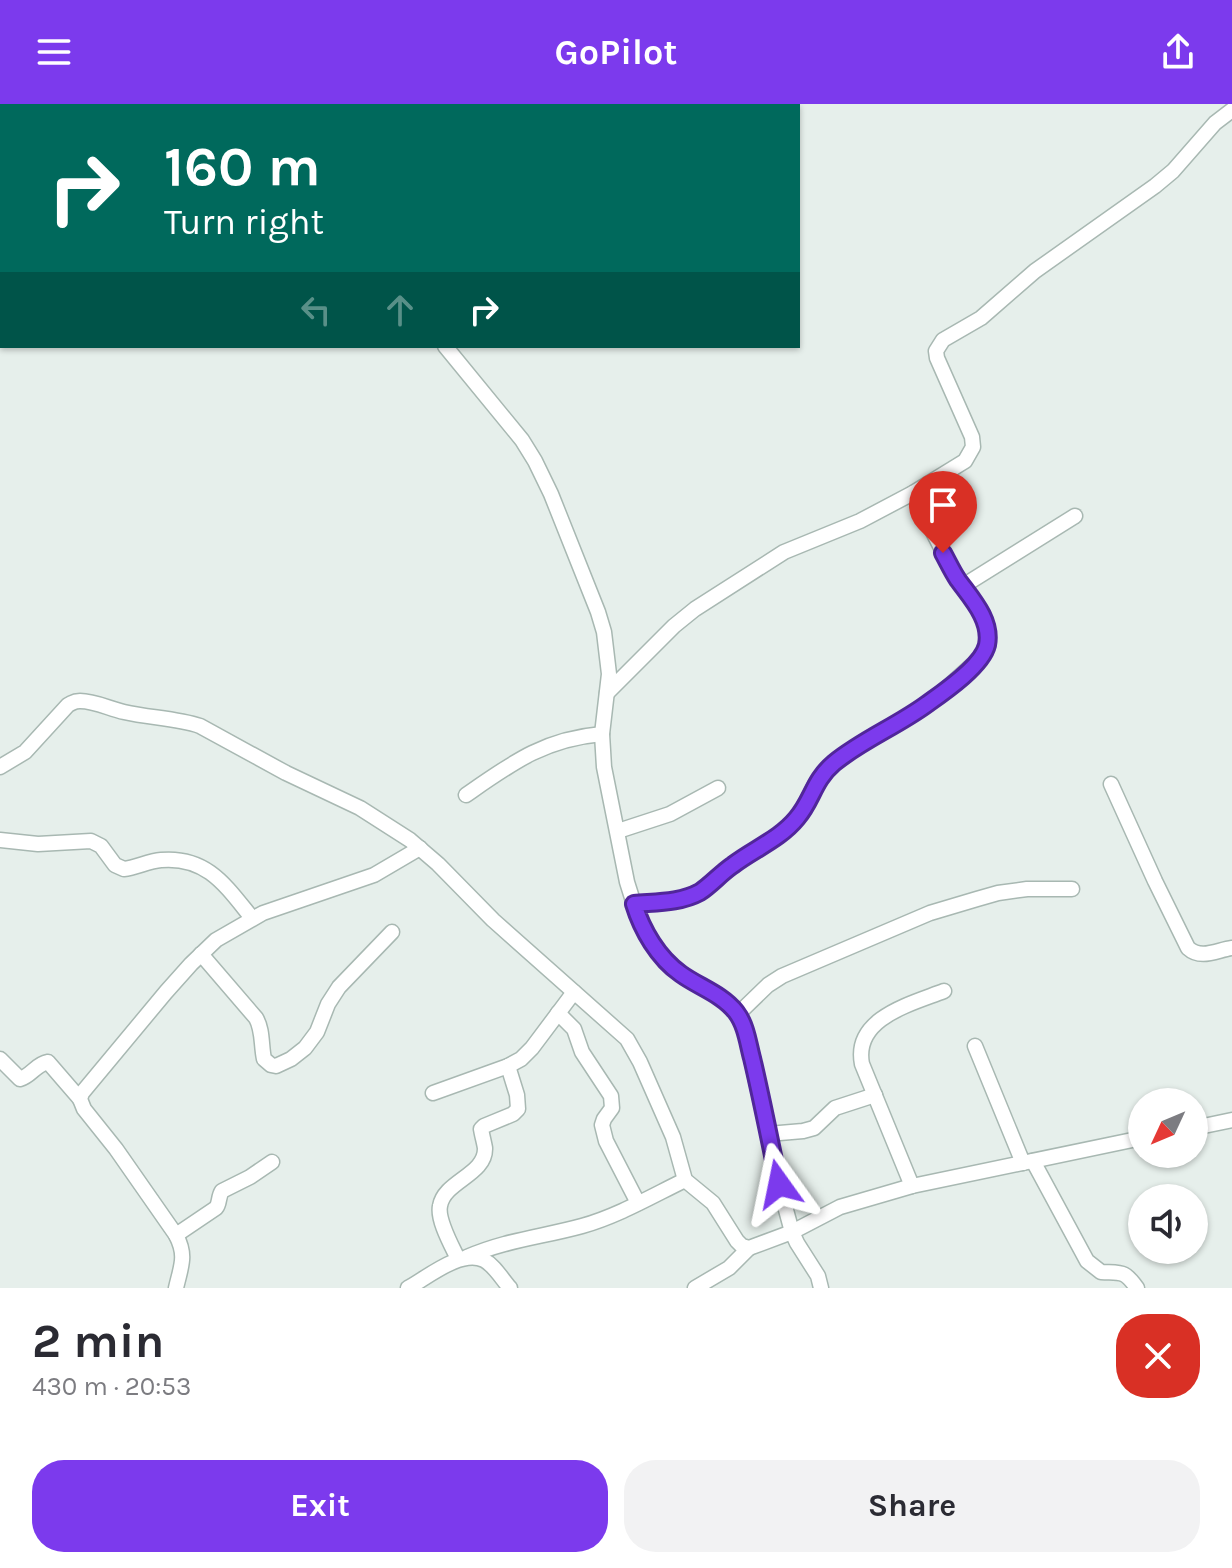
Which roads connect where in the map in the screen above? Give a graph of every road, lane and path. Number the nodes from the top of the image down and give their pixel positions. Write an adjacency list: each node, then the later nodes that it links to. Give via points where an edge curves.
1 (1232, 110): 3 (street, via 1155,186 938,345 937,358 973,447 965,461)
2 (447, 348): 6 (street, via 522,440 551,494 604,632)
3 (913, 493): 5 (street); 6 (street, via 784,552 695,609)
4 (1075, 516): 5 (street)
5 (963, 586): 16 (street, via 986,627 987,646 970,669 910,716 835,763 791,825 702,890 680,900)
6 (607, 694): 7 (street)
7 (602, 734): 11 (street, via 534,751); 12 (street)
8 (0, 767): 14 (street, via 25,752 68,705 88,702 200,726 360,808)
9 (1111, 784): 19 (street, via 1188,948 1201,955)
10 (718, 788): 12 (street, via 670,814)
11 (466, 795)
12 (618, 831): 16 (street)
13 (0, 840): 17 (street, via 91,841 124,869 161,860 196,864 218,877)
14 (420, 848): 17 (street, via 374,875); 22 (street)
15 (1072, 889): 24 (street, via 998,893 930,913 782,976)
16 (634, 904): 24 (street, via 648,937 668,964)
17 (252, 918): 20 (street)
18 (392, 932): 20 (street, via 339,987 310,1042 276,1066 264,1059 256,1018)
19 (1232, 948)
20 (201, 954): 30 (street)
21 (944, 991): 29 (street, via 891,1013 865,1034 860,1054)
22 (574, 992): 23 (street); 37 (street, via 633,1048 673,1137)
23 (558, 1013): 27 (street, via 532,1048); 39 (street, via 574,1029 582,1052 611,1096 603,1131)
24 (738, 1014): 33 (street)
25 (975, 1046): 36 (street)
26 (0, 1059): 30 (street, via 20,1079 48,1062)
27 (508, 1066): 28 (street); 43 (street, via 518,1109 481,1129 481,1162 446,1194 439,1208)
28 (433, 1093)
29 (875, 1095): 33 (street, via 835,1108 814,1128); 38 (street)
30 (80, 1099): 41 (street)
31 (1232, 1120): 32 (street)
32 (1208, 1125)
33 (768, 1134): 40 (street)
34 (1128, 1141): 36 (street)
35 (272, 1162): 41 (street, via 222,1191 216,1208)
36 (1028, 1162): 38 (street); 49 (street, via 1087,1261 1101,1272 1126,1274)
37 (685, 1180): 39 (street); 42 (street, via 713,1203 742,1246)
38 (912, 1186): 40 (street, via 840,1207)
39 (638, 1203): 43 (street, via 581,1227)
40 (787, 1234): 42 (street); 48 (street)
41 (176, 1235): 45 (street, via 183,1255)
42 (753, 1247): 44 (street)
43 (462, 1258): 46 (street); 47 (street, via 483,1259)
44 (700, 1287)
45 (176, 1288)
46 (408, 1288)
47 (510, 1288)
48 (821, 1288)
49 (1137, 1288)

